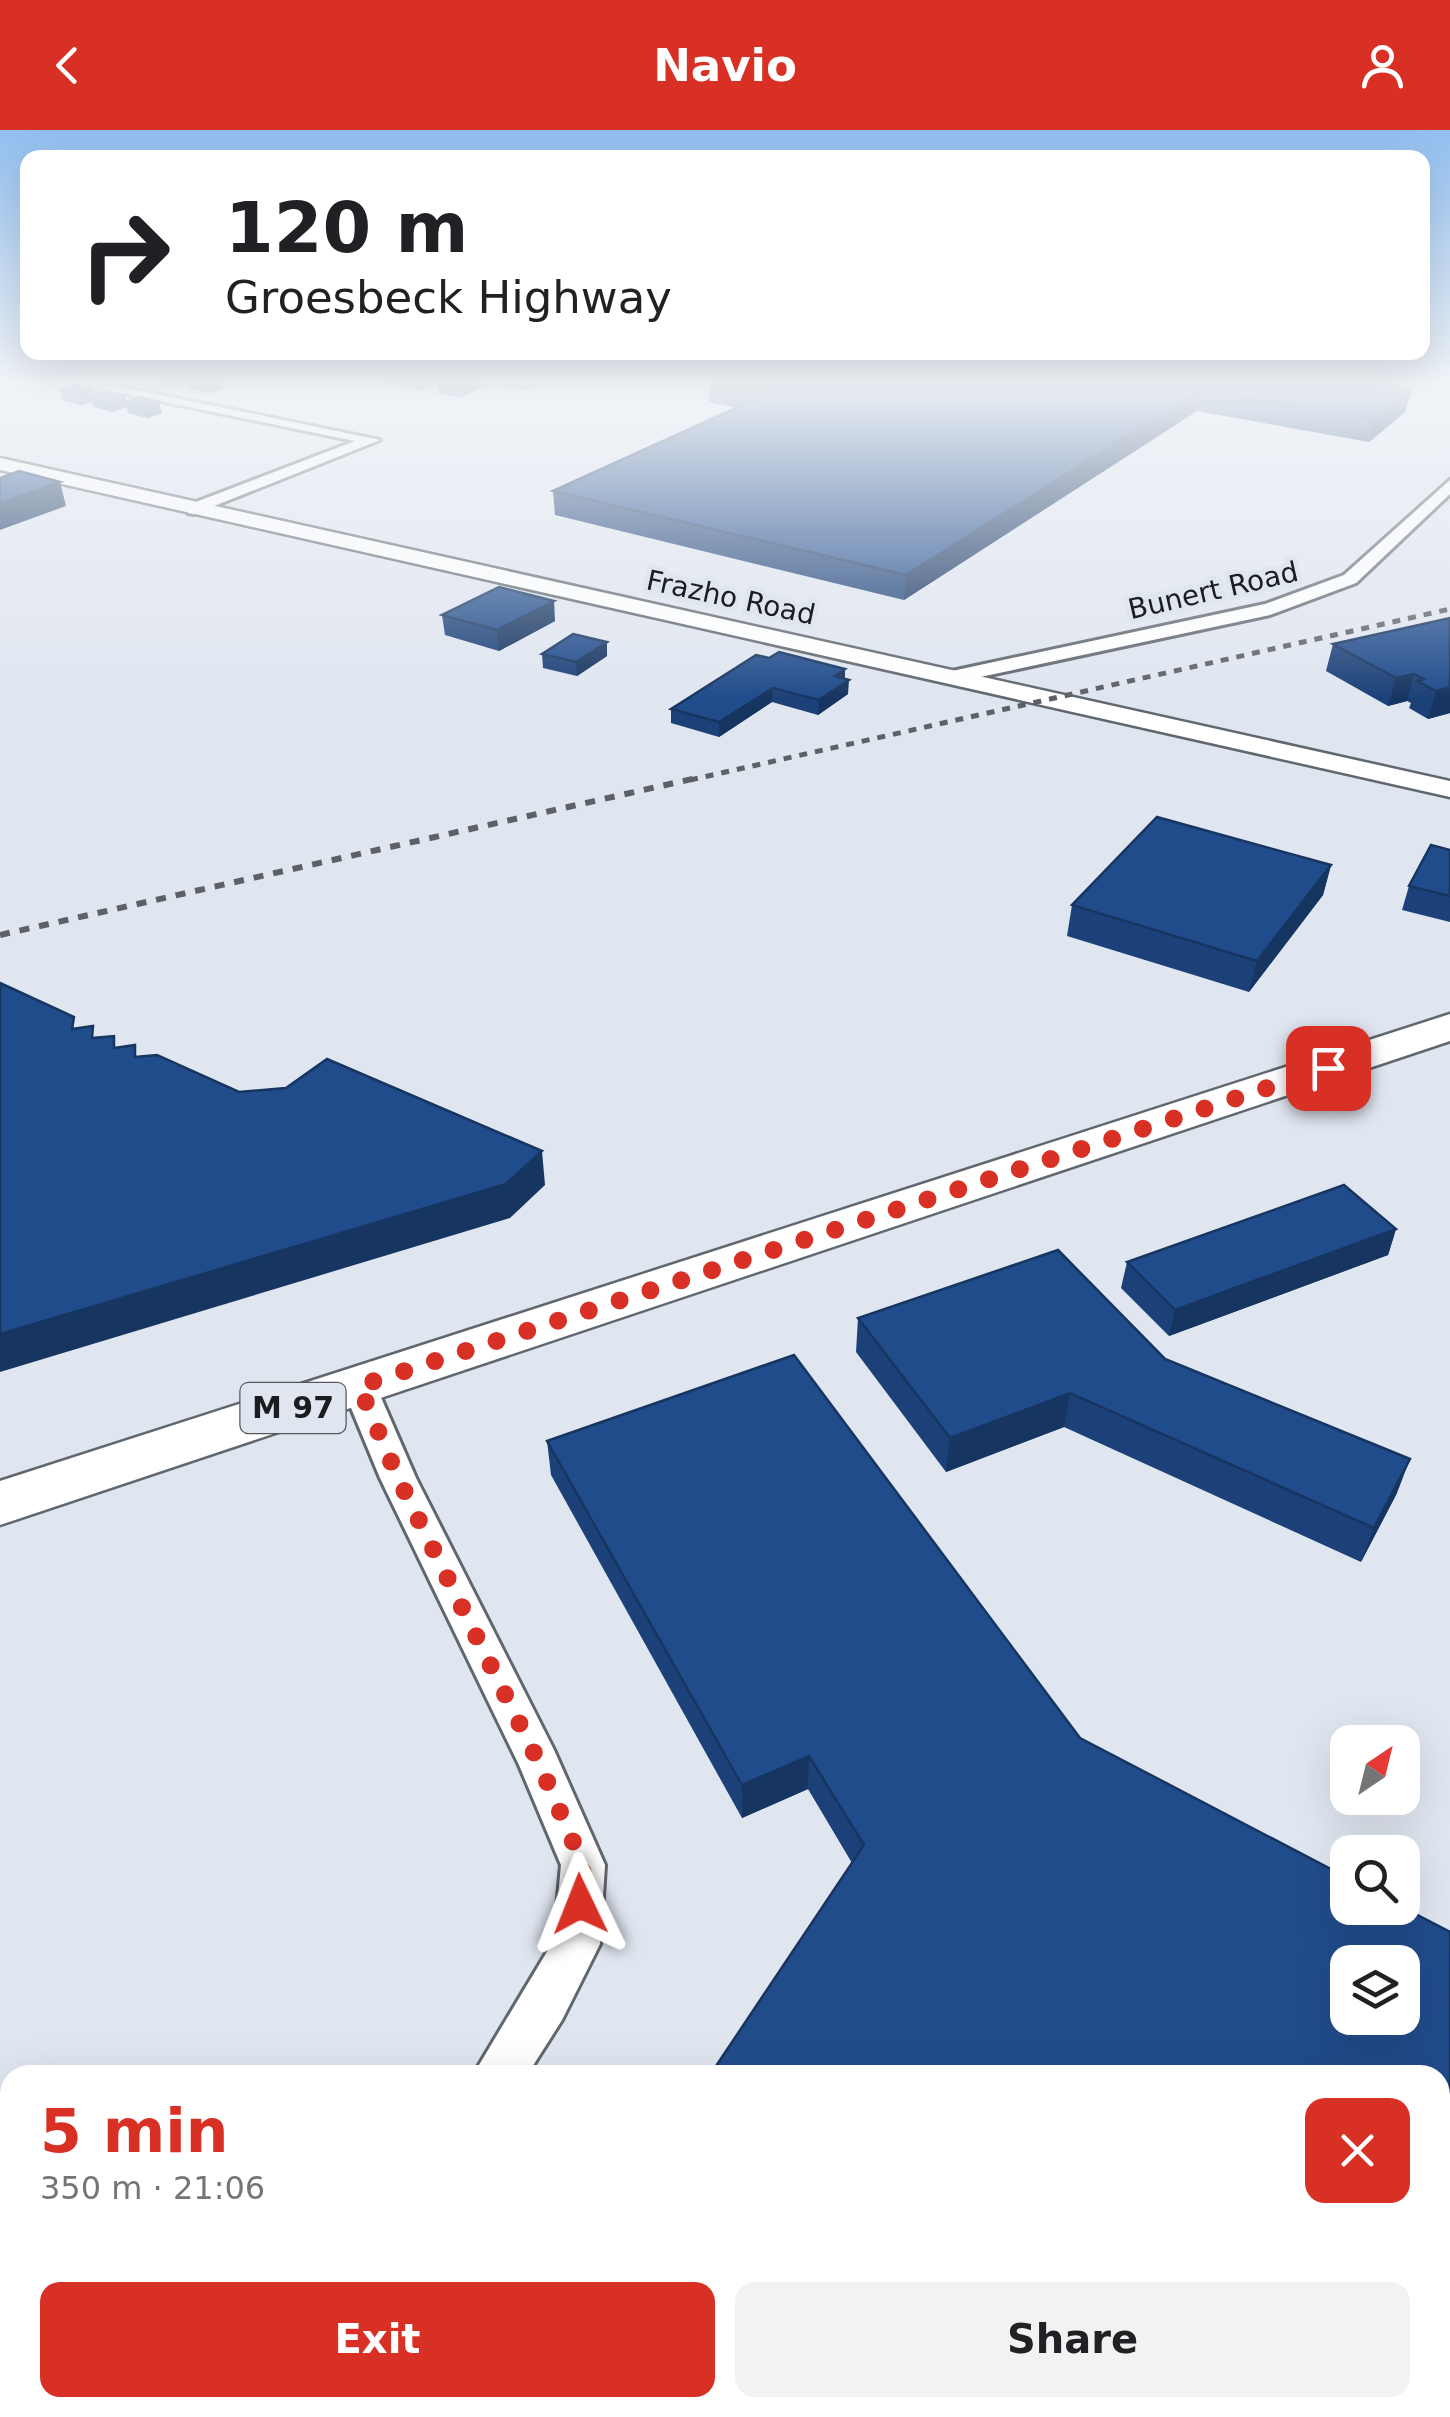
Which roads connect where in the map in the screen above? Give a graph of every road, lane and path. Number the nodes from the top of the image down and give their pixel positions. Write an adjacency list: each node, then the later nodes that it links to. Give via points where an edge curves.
1 (94, 486): 4 (street, Frazho Road)
2 (254, 486): 4 (street)
3 (1449, 486): 5 (street, Bunert Road, via 1350,580 1315,595)
4 (194, 509): 5 (street, Frazho Road)
5 (952, 676): 6 (street, Frazho Road)
6 (1450, 788)
7 (1450, 1028): 8 (main road, M 97)
8 (359, 1386): 9 (main road, M 97); 10 (street, via 583,1865 578,1944)
9 (0, 1503)
10 (505, 2065)

